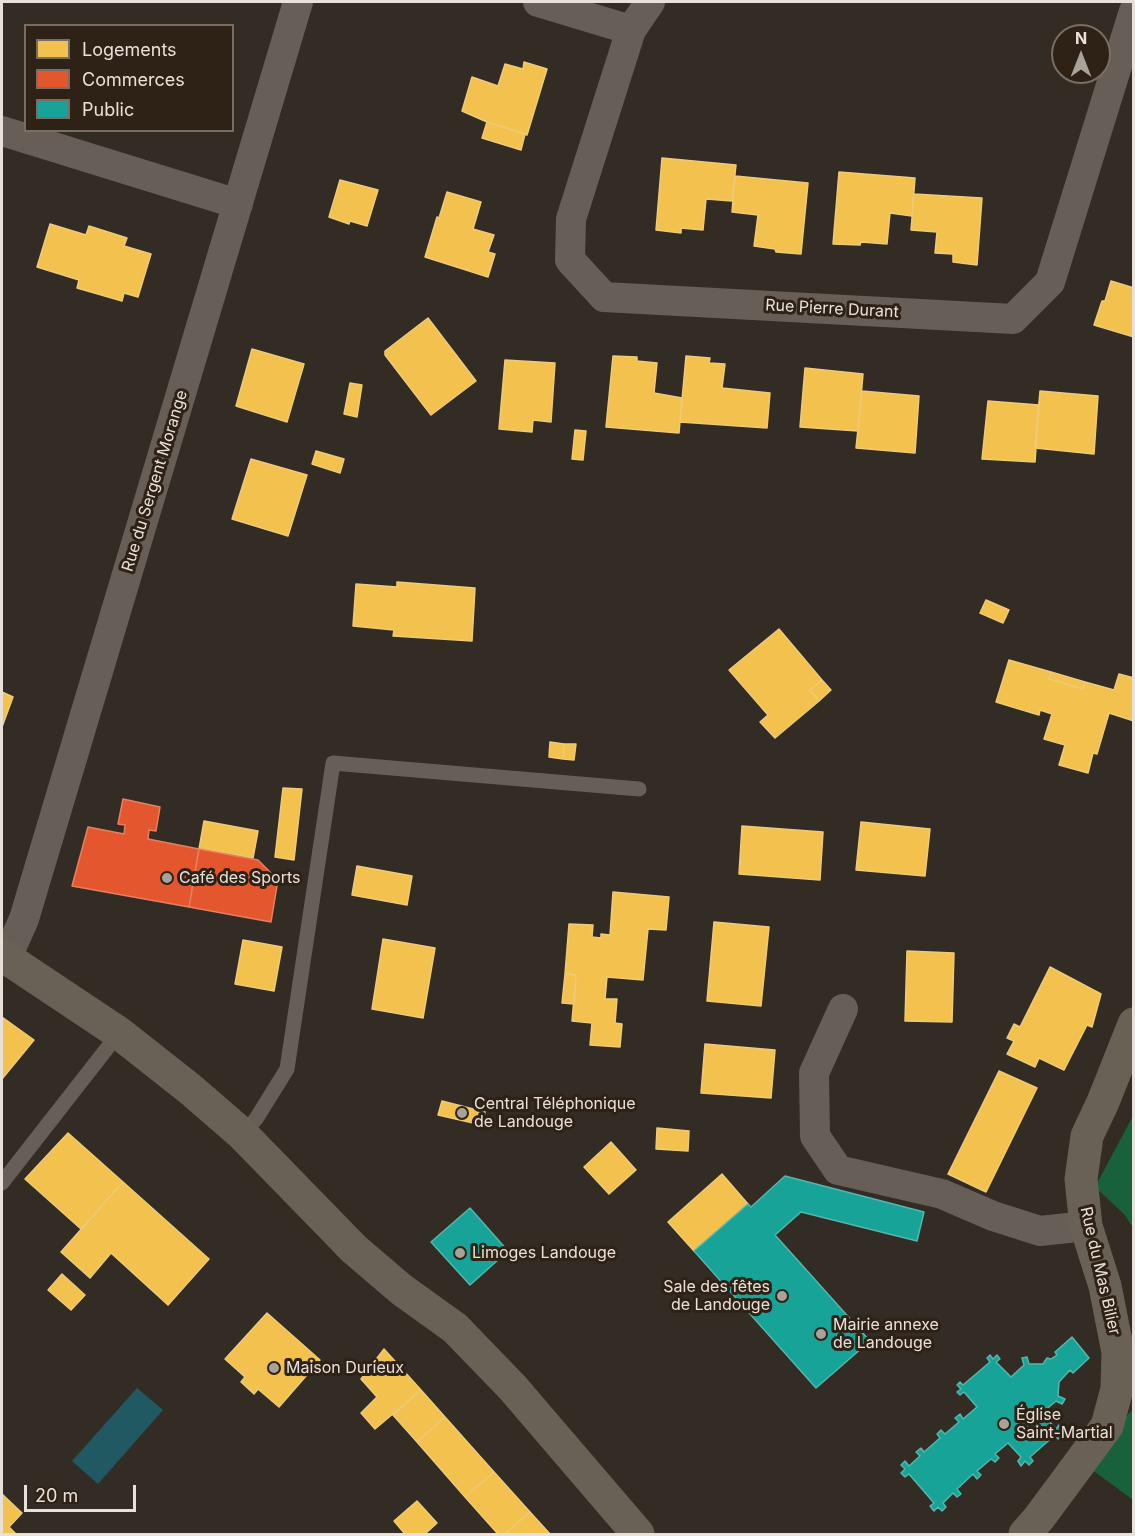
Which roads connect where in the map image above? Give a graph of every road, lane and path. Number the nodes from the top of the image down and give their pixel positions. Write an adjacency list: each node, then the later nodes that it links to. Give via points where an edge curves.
1 (298, 2): 7 (street, Rue du Sergent Morange)
2 (538, 2): 5 (street)
3 (650, 2): 5 (street, Rue Pierre Durant)
4 (1134, 11): 5 (street, Rue Pierre Durant, via 1050,282 1013,319 604,297 570,260 571,219)
5 (631, 30)
6 (2, 131): 7 (street)
7 (238, 204): 9 (street, Rue du Sergent Morange, via 24,919)
8 (639, 789): 13 (lane, via 333,763 287,1069)
9 (4, 956): 12 (main road)
10 (843, 1009): 15 (street, via 814,1073 815,1136 838,1170 942,1194 1040,1231)
11 (1134, 1024): 15 (main road, Rue du Mas Bilier, via 1087,1136 1081,1179)
12 (119, 1033): 13 (main road); 14 (lane)
13 (242, 1134): 16 (main road, via 354,1249 480,1352)
14 (2, 1183)
15 (1086, 1226): 17 (main road, Rue du Mas Bilier, via 1105,1286 1118,1352 1116,1389 1107,1426)
16 (633, 1533)
17 (1024, 1534)

